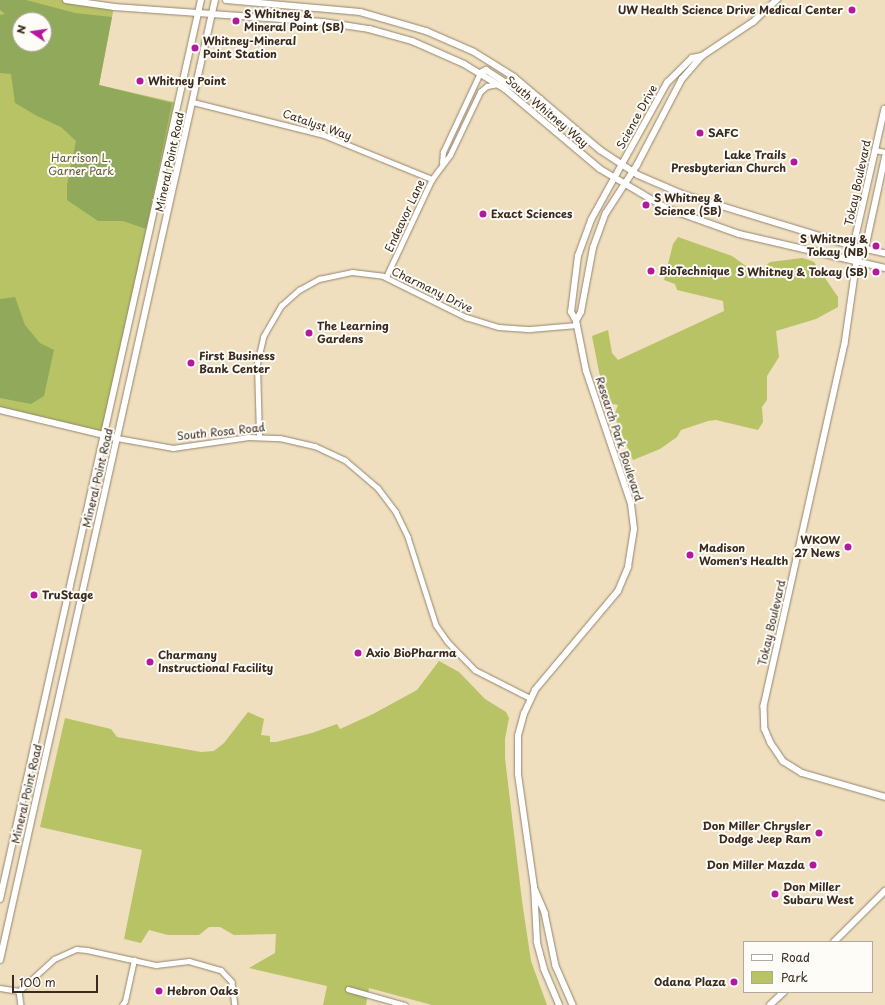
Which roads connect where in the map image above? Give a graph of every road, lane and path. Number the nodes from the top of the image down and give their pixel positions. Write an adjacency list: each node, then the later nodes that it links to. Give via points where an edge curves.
1 (66, 0): 6 (main road, South Whitney Way)
2 (201, 0): 6 (main road, Mineral Point Road)
3 (215, 0): 7 (main road, Mineral Point Road)
4 (226, 0): 11 (main road, South Whitney Way, via 360,12 406,24 474,52 514,77)
5 (777, 0): 8 (street, Science Drive, via 753,22)
6 (198, 13): 7 (main road, South Whitney Way); 31 (main road, Mineral Point Road)
7 (212, 14): 9 (main road, South Whitney Way, via 323,22 370,29 412,41); 12 (main road, Mineral Point Road)
8 (702, 56): 18 (street, Science Drive, via 692,58 667,83); 19 (street, Science Drive, via 682,79)
9 (480, 73): 10 (main road, South Whitney Way); 11 (main road, via 486,70 523,94); 17 (street, Endeavor Lane, via 443,152)
10 (498, 84): 17 (street, Endeavor Lane, via 487,86 480,92 450,155); 20 (main road, South Whitney Way)
11 (544, 100): 18 (main road, South Whitney Way, via 600,150)
12 (193, 102): 21 (street, Catalyst Way, via 318,133); 33 (main road, Mineral Point Road)
13 (885, 109): 14 (street, Tokay Boulevard)
14 (875, 150): 15 (street); 23 (street, Tokay Boulevard)
15 (885, 152)
16 (885, 157): 24 (street, Tokay Boulevard)
17 (442, 163): 21 (street, Endeavor Lane)
18 (622, 165): 19 (main road, South Whitney Way); 20 (street, Science Drive)
19 (632, 172): 22 (street, Science Drive); 23 (main road, South Whitney Way, via 682,194)
20 (614, 178): 22 (main road, South Whitney Way); 29 (street, Research Park Boulevard, via 591,220 578,256 571,312)
21 (432, 179): 28 (street, Endeavor Lane)
22 (624, 184): 26 (main road, South Whitney Way, via 666,208 713,227); 29 (street, via 600,228 593,248)
23 (854, 246): 24 (main road, South Whitney Way); 26 (street, Tokay Boulevard)
24 (865, 248): 25 (main road, South Whitney Way); 26 (street, Tokay Boulevard)
25 (885, 253)
26 (857, 261): 27 (main road, South Whitney Way); 35 (street, Tokay Boulevard, via 835,391 767,688 764,726 771,744 783,761 802,773)
27 (885, 268)
28 (386, 277): 29 (street, Charmany Drive, via 490,325 522,329); 32 (street, Charmany Drive, via 352,272 324,278 299,290 277,311 267,327 258,355)
29 (577, 323): 34 (street, Research Park Boulevard, via 586,372 631,504 633,542 628,567 614,596 542,680)
30 (0, 410): 31 (street, South Rosa Road)
31 (103, 435): 33 (street, South Rosa Road); 38 (main road, Mineral Point Road)
32 (259, 436): 33 (street, South Rosa Road, via 173,448); 34 (street, South Rosa Road, via 314,446 345,460 367,477 387,499 402,523 436,625 447,641 475,670)
33 (117, 438): 40 (main road, Mineral Point Road)
34 (530, 698): 36 (street, Research Park Boulevard, via 521,724 517,760)
35 (885, 797)
36 (534, 887): 50 (street, Research Park Boulevard, via 534,914 540,955); 51 (street, Research Park Boulevard, via 545,913 556,966)
37 (885, 891): 39 (street)
38 (0, 899)
39 (835, 941)
40 (0, 960)
41 (134, 960): 44 (street, via 76,949 54,959); 47 (street); 48 (street, via 156,965 189,962 221,970 232,982)
42 (0, 988): 44 (street)
43 (348, 989): 49 (street)
44 (19, 991): 46 (street)
45 (783, 993): 52 (street)
46 (21, 1005)
47 (122, 1005)
48 (235, 1005)
49 (405, 1005)
50 (559, 1005)
51 (573, 1005)
52 (770, 1005)

